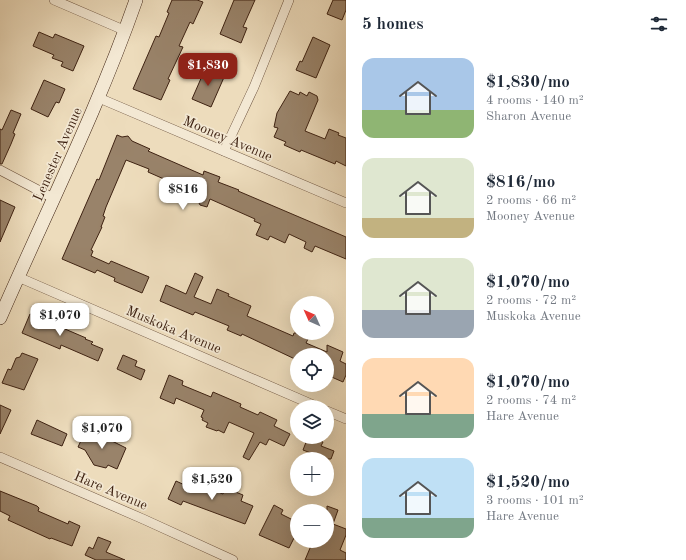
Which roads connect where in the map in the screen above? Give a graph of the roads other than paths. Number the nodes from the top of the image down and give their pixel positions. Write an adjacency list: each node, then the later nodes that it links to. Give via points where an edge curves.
1 (54, 0): 4 (street)
2 (136, 0): 4 (street, Lenester Avenue)
3 (289, 0): 6 (street, via 254,87)
4 (126, 31): 5 (street, Lenester Avenue)
5 (99, 98): 6 (street, Mooney Avenue); 8 (street, Lenester Avenue)
6 (224, 151): 9 (street, Mooney Avenue)
7 (0, 170): 8 (street)
8 (55, 199): 10 (street, Lenester Avenue)
9 (346, 203)
10 (18, 277): 11 (street, Lenester Avenue); 12 (street, Muskoka Avenue)
11 (0, 318)
12 (302, 400)
13 (334, 414): 14 (street)
14 (346, 419)
15 (0, 457): 16 (street, Hare Avenue)
16 (233, 560)

